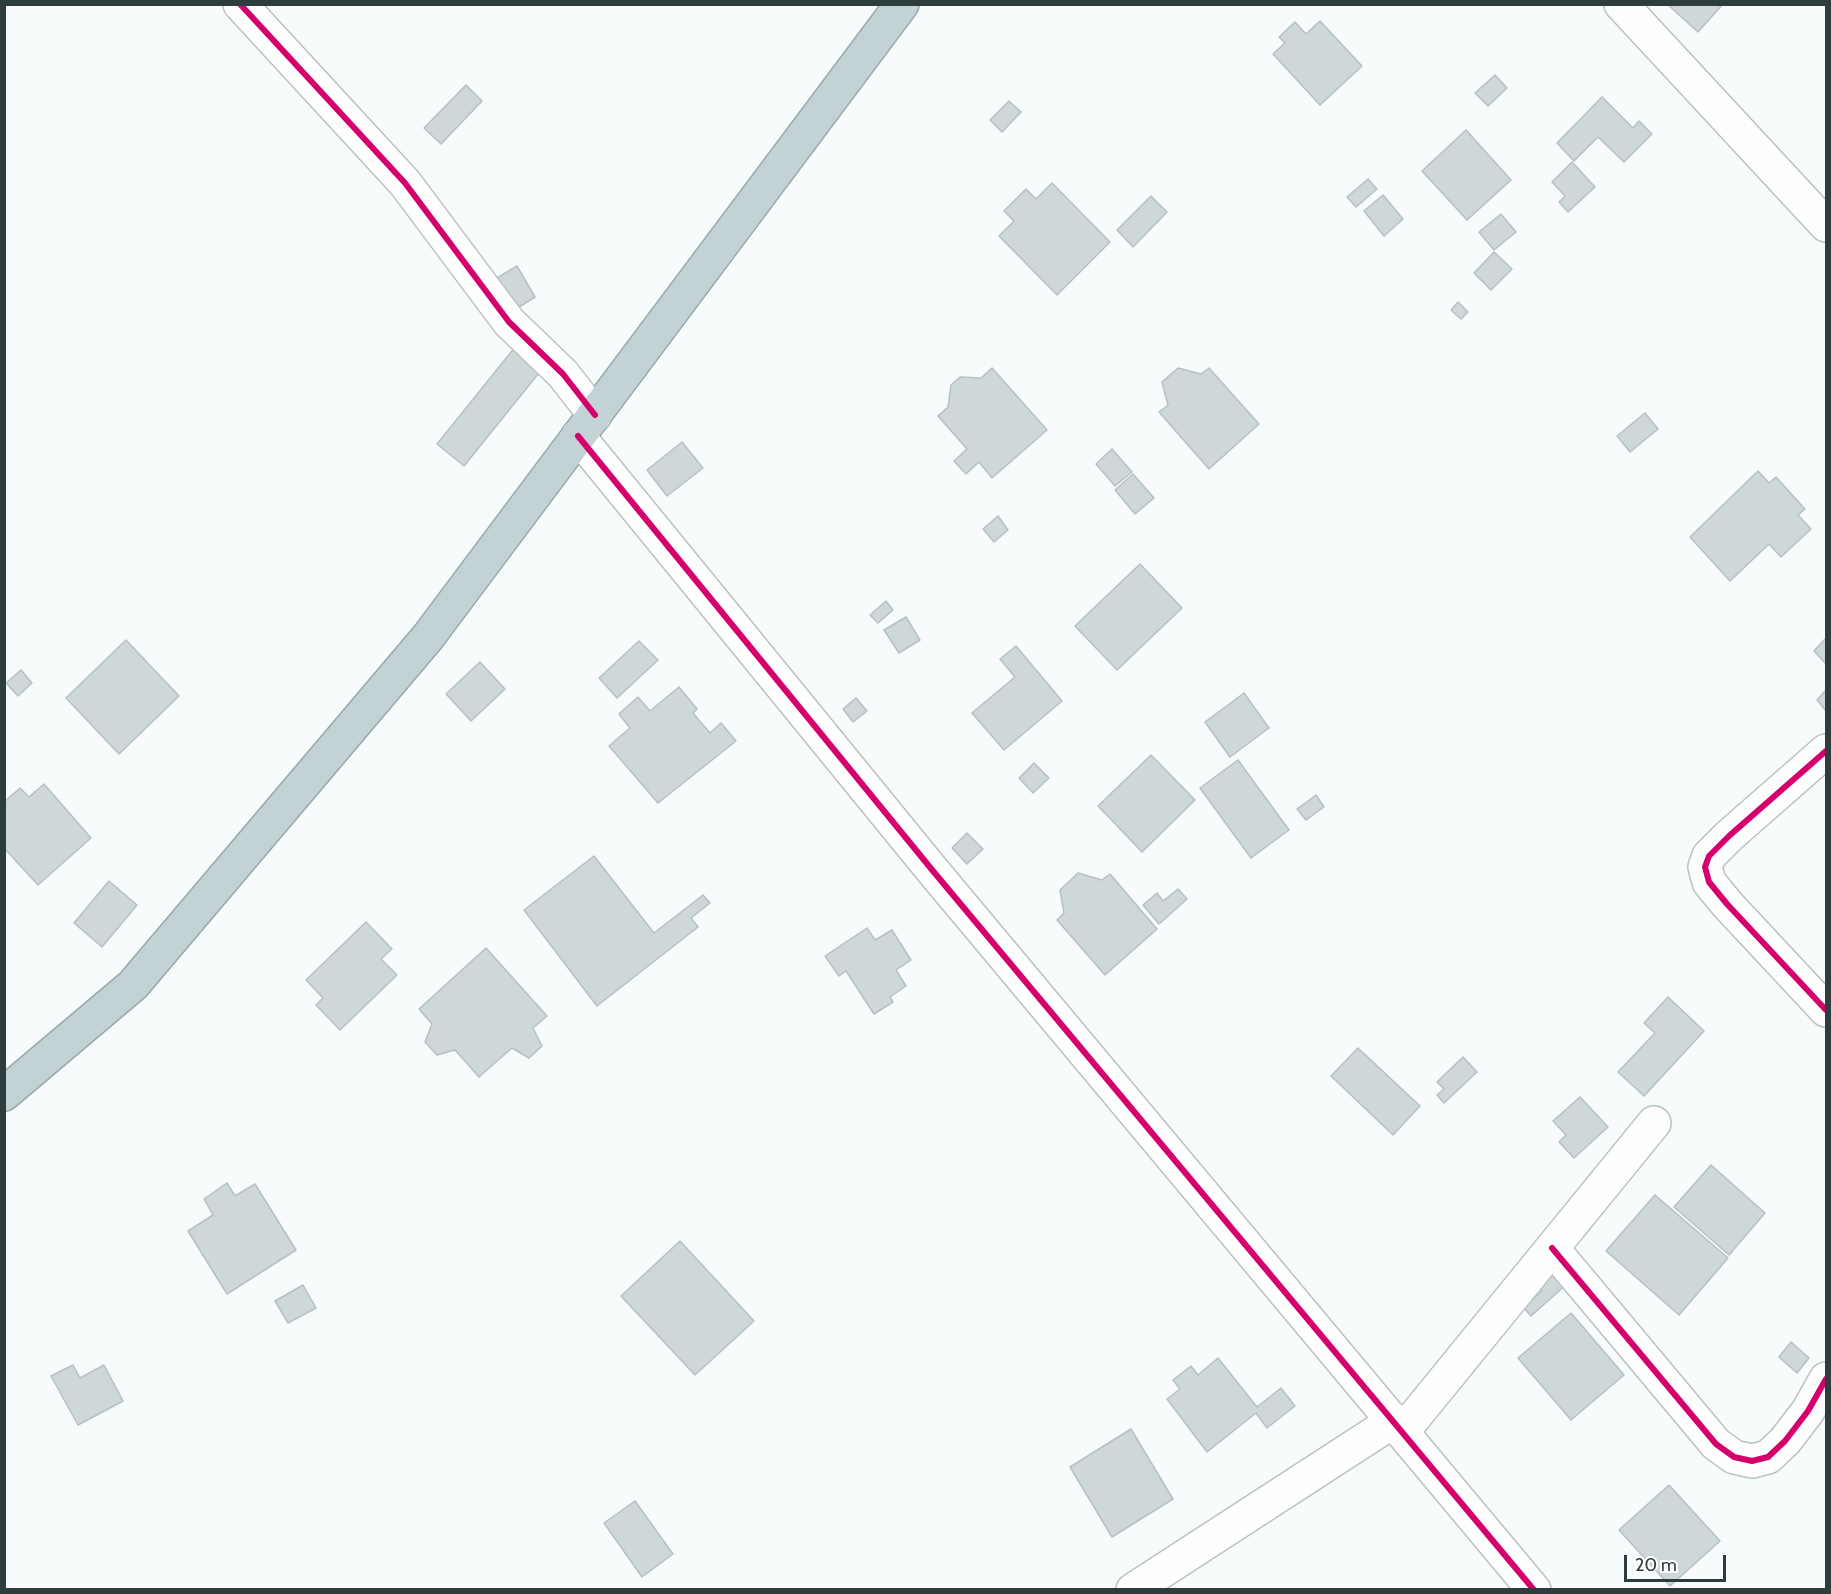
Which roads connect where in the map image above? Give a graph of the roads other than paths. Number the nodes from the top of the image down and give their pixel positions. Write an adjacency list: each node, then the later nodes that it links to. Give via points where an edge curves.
1 (240, 4): 5 (street, via 405,183 508,322 563,374)
2 (902, 4): 5 (highway)
3 (1621, 4): 4 (street)
4 (1827, 225)
5 (586, 426): 8 (highway, via 428,637 133,985); 12 (street, via 933,871)
6 (1827, 751): 7 (street, via 1722,842 1705,867 1709,882 1727,904)
7 (1827, 1010)
8 (4, 1094)
9 (1654, 1123): 10 (street)
10 (1552, 1248): 11 (street, via 1716,1444 1734,1457 1752,1461 1768,1456 1785,1442); 12 (street)
11 (1827, 1378)
12 (1399, 1426): 13 (street); 14 (street)
13 (1133, 1590)
14 (1534, 1590)

